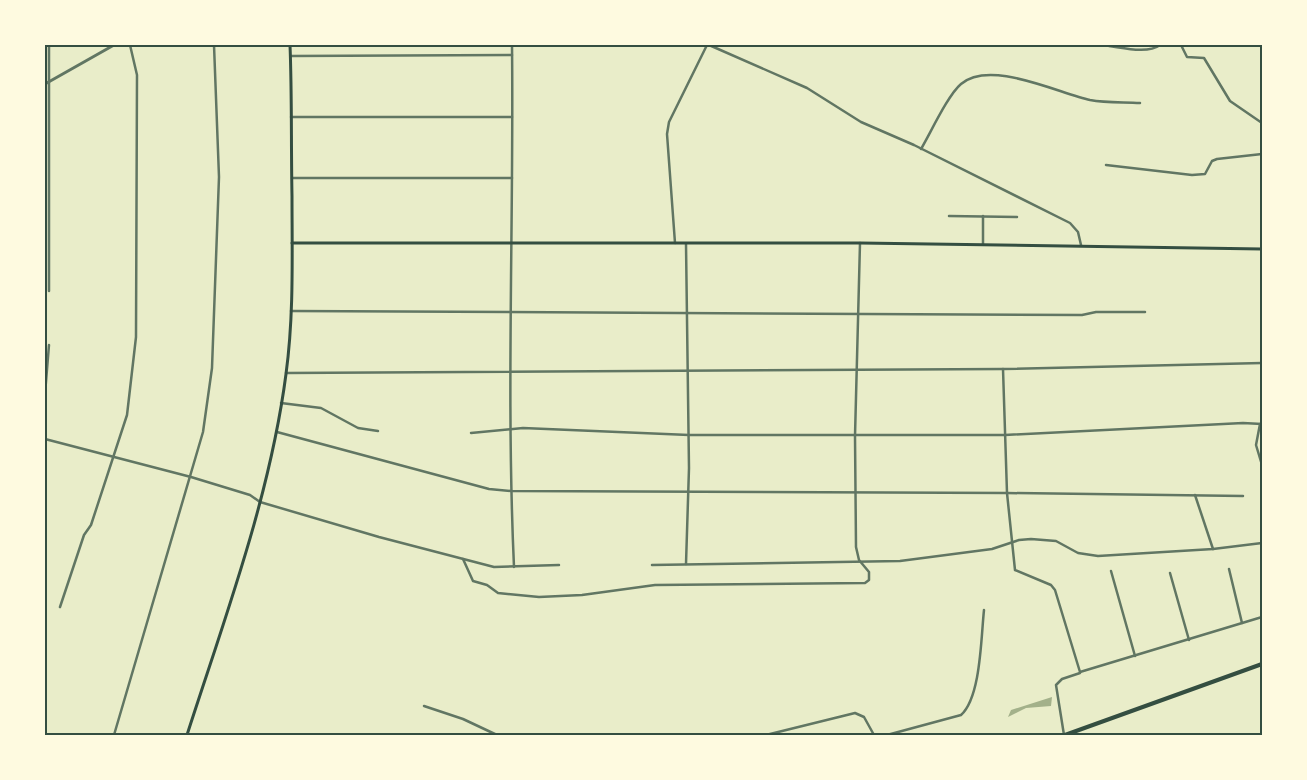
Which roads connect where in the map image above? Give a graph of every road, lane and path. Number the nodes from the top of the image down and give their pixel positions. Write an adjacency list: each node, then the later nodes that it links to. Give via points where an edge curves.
1 (49, 45): 13 (street)
2 (114, 45): 13 (street)
3 (130, 45): 59 (street, via 137,74 136,336 127,415)
4 (214, 45): 61 (street, via 219,177 212,368 203,432)
5 (290, 45): 12 (main road)
6 (512, 45): 11 (street)
7 (708, 45): 19 (street, via 808,88 861,122); 30 (street, via 669,122 667,134)
8 (1160, 45): 10 (street, via 1136,50)
9 (1181, 45): 18 (street, via 1187,57 1204,58 1230,100)
10 (1110, 46)
11 (512, 55): 12 (street); 17 (street)
12 (291, 56): 16 (main road)
13 (50, 81): 14 (street); 35 (street)
14 (45, 84)
15 (1140, 103): 19 (street, via 1089,99 990,74 978,76 965,81 956,90)
16 (291, 117): 17 (street); 22 (main road)
17 (512, 117): 23 (street)
18 (1262, 123)
19 (921, 149): 33 (street, via 1070,223 1078,232)
20 (1262, 154): 21 (street, via 1217,158 1205,174 1192,175)
21 (1106, 165)
22 (292, 178): 23 (street); 27 (main road)
23 (512, 178): 29 (street)
24 (948, 216): 25 (street)
25 (983, 216): 26 (street); 32 (street)
26 (1017, 217)
27 (292, 243): 29 (main road); 36 (main road)
28 (860, 243): 31 (main road); 32 (main road); 40 (street)
29 (511, 244): 30 (main road); 37 (street)
30 (675, 244): 31 (main road)
31 (686, 244): 38 (street)
32 (983, 244): 33 (main road)
33 (1081, 245): 34 (main road)
34 (1262, 249)
35 (49, 291)
36 (291, 311): 37 (street); 47 (main road)
37 (509, 311): 38 (street); 46 (street)
38 (687, 312): 40 (street); 43 (street)
39 (1145, 312): 40 (street, via 1082,315)
40 (859, 313): 44 (street)
41 (49, 345): 48 (street)
42 (1262, 363): 45 (street)
43 (688, 370): 44 (street); 46 (street); 55 (street)
44 (857, 370): 45 (street); 57 (street)
45 (1003, 370): 56 (street)
46 (510, 372): 47 (street); 51 (street)
47 (286, 373): 49 (main road)
48 (45, 394)
49 (281, 403): 52 (street, via 321,408 358,428); 53 (main road)
50 (1261, 424): 56 (street); 60 (street, via 1256,444)
51 (511, 430): 54 (street); 55 (street); 62 (street)
52 (378, 431)
53 (277, 432): 62 (street, via 489,489); 68 (main road)
54 (470, 433)
55 (689, 435): 57 (street); 63 (street)
56 (1005, 435): 57 (street); 65 (street)
57 (856, 436): 64 (street)
58 (45, 439): 59 (street)
59 (113, 456): 61 (street); 81 (street)
60 (1262, 465)
61 (191, 477): 68 (street, via 250,495); 90 (street)
62 (511, 491): 63 (street); 77 (street)
63 (688, 492): 64 (street); 74 (street)
64 (857, 492): 65 (street); 73 (street, via 856,547)
65 (1007, 493): 66 (street); 69 (street)
66 (1195, 496): 67 (street); 71 (street)
67 (1243, 496)
68 (260, 502): 72 (street); 91 (main road)
69 (1011, 542): 71 (street, via 1031,539 1056,541 1078,553 1098,556); 73 (street, via 992,549 900,561); 88 (street, via 1015,570 1051,585 1055,590)
70 (1262, 543): 71 (street)
71 (1213, 549)
72 (463, 560): 73 (street, via 470,578 476,583 504,594 539,597 655,585 865,583 869,572); 77 (street, via 494,567)
73 (859, 560): 74 (street)
74 (686, 564): 75 (street)
75 (652, 565)
76 (559, 566): 77 (street)
77 (514, 567)
78 (1229, 569): 84 (street)
79 (1111, 571): 86 (street)
80 (1170, 573): 85 (street)
81 (60, 607)
82 (984, 610): 95 (street, via 978,663 967,709 961,715)
83 (1262, 617): 84 (street)
84 (1242, 623): 85 (street)
85 (1189, 640): 86 (street)
86 (1135, 656): 88 (street)
87 (1262, 664): 96 (main road)
88 (1080, 672): 96 (street, via 1056,685)
89 (424, 706): 92 (street)
90 (114, 735)
91 (188, 735)
92 (497, 735)
93 (766, 735): 94 (street, via 854,714 864,717)
94 (874, 735)
95 (887, 735)
96 (1064, 735)

